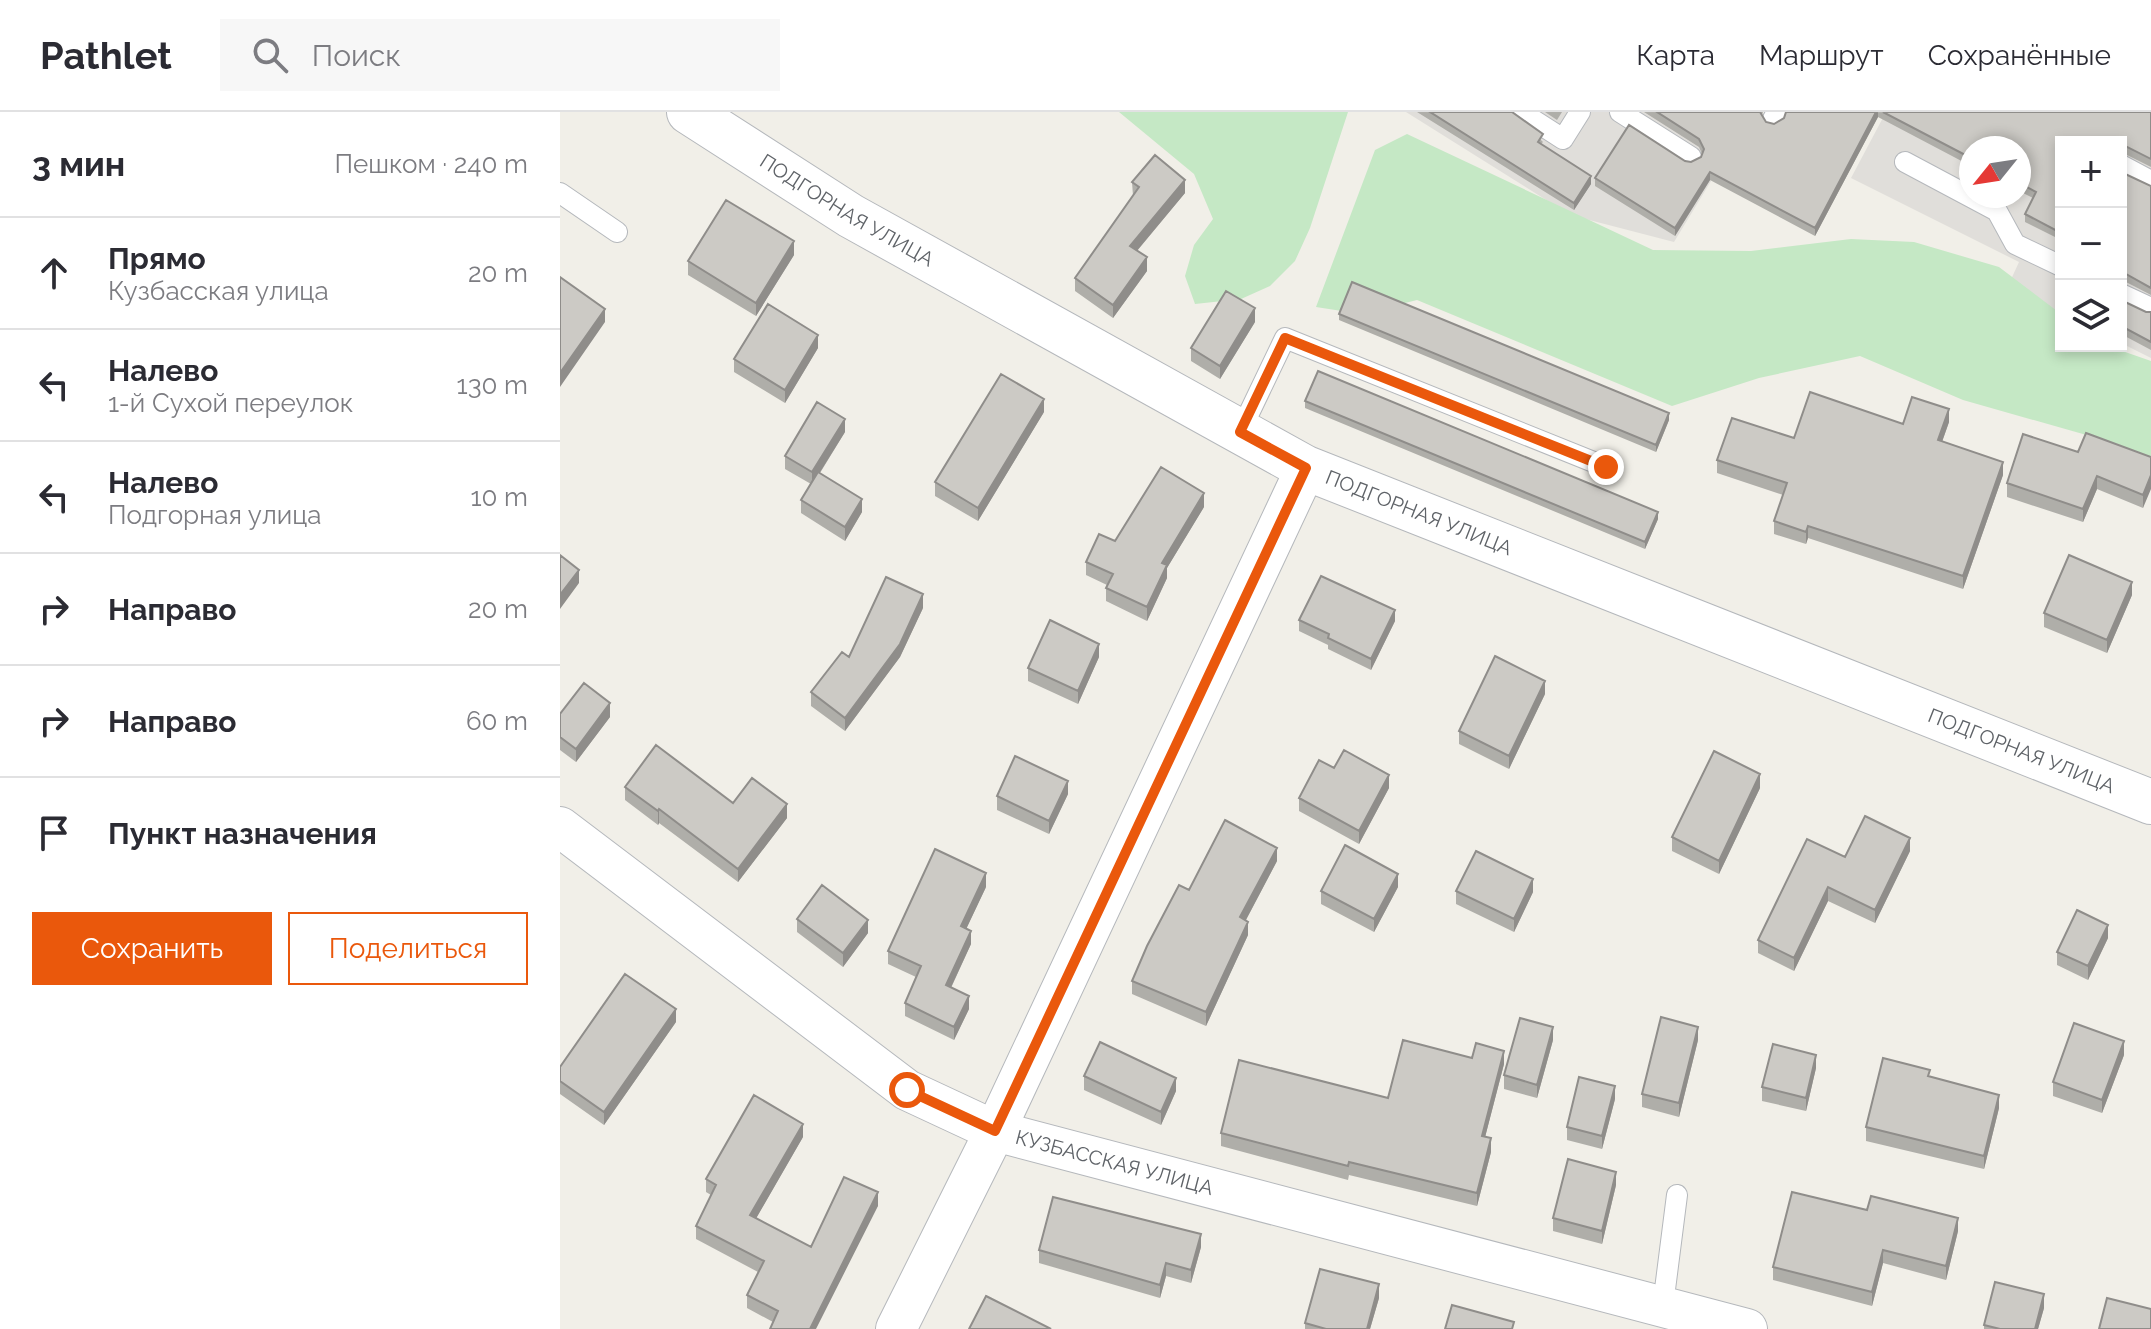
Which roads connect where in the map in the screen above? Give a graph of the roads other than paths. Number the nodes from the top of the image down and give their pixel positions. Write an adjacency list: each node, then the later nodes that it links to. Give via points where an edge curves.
1 (689, 112): 14 (street, ПОДГОРНАЯ УЛИЦА, via 851,216)
2 (1521, 112): 3 (lane, via 1563,139)
3 (1580, 112)
4 (1620, 112): 5 (lane)
5 (1691, 157)
6 (1905, 162): 11 (lane, via 1997,211 2015,244)
7 (2127, 168): 8 (lane)
8 (2151, 181)
9 (560, 193): 10 (lane)
10 (617, 232)
11 (2055, 263)
12 (2127, 297): 13 (lane)
13 (2151, 308)
14 (1240, 432): 15 (lane, via 1285,338); 16 (street, ПОДГОРНАЯ УЛИЦА)
15 (1606, 467)
16 (1306, 468): 17 (street, ПОДГОРНАЯ УЛИЦА); 19 (street)
17 (2151, 802)
18 (560, 827): 19 (street, КУЗБАССКАЯ УЛИЦА, via 907,1090)
19 (995, 1131): 21 (street, КУЗБАССКАЯ УЛИЦА); 22 (street)
20 (1677, 1195): 21 (lane)
21 (1663, 1305): 23 (street, КУЗБАССКАЯ УЛИЦА)
22 (896, 1329)
23 (1747, 1329)

